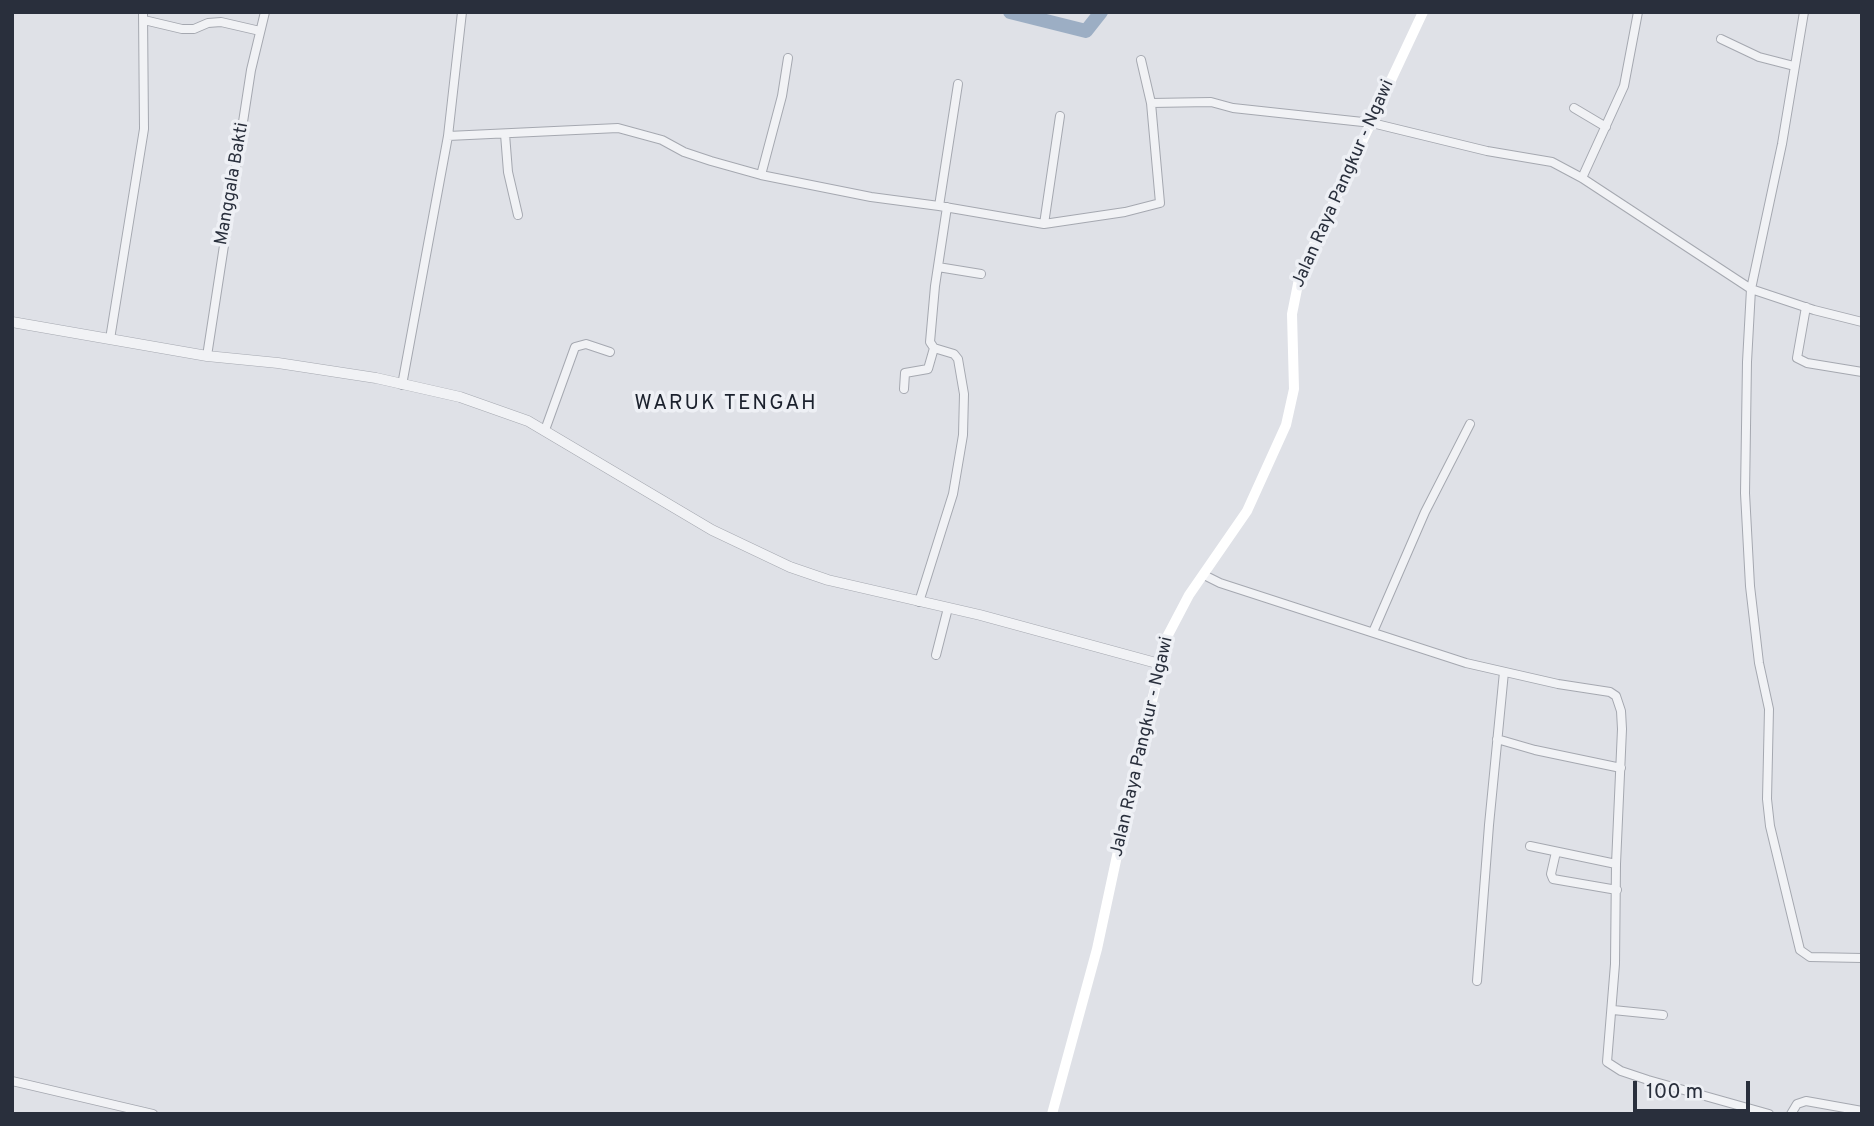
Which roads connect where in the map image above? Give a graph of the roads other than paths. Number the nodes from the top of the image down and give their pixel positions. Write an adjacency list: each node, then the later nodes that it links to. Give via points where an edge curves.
1 (265, 12): 7 (street, Manggala Bakti)
2 (462, 12): 19 (street)
3 (1638, 12): 17 (street, via 1624,86)
4 (1804, 12): 11 (street)
5 (1420, 13): 16 (main road, Jalan Raya Pangkur - Ngawi)
6 (143, 16): 7 (street, via 182,29 220,22); 31 (street, via 144,129)
7 (260, 31): 34 (street, Manggala Bakti)
8 (1721, 39): 11 (street, via 1759,57)
9 (788, 58): 20 (street)
10 (1141, 60): 13 (street)
11 (1794, 66): 27 (street)
12 (958, 84): 22 (street)
13 (1151, 103): 16 (street, via 1211,102); 24 (street, via 1160,203)
14 (1574, 108): 17 (street)
15 (1060, 116): 24 (street)
16 (1372, 123): 21 (street, via 1487,151 1542,159); 40 (main road, Jalan Raya Pangkur - Ngawi, via 1296,288 1294,389 1286,425 1247,511)
17 (1606, 127): 21 (street)
18 (505, 134): 19 (street); 20 (street, via 618,128); 23 (street)
19 (448, 136): 36 (street)
20 (761, 175): 22 (street)
21 (1583, 178): 27 (street)
22 (943, 206): 24 (street); 25 (street)
23 (518, 215)
24 (1044, 224)
25 (938, 267): 26 (street); 32 (street, via 930,342)
26 (981, 274)
27 (1751, 289): 28 (street); 53 (street, via 1745,493 1753,628 1769,709 1770,827 1800,950 1810,957)
28 (1805, 307): 30 (street); 35 (street, via 1797,358)
29 (12, 322): 31 (street)
30 (1862, 322)
31 (110, 339): 34 (street)
32 (934, 348): 37 (street, via 928,369 905,373); 41 (street, via 954,354 961,368 963,435 953,494)
33 (610, 352): 39 (street, via 586,344 575,347)
34 (207, 356): 36 (street)
35 (1862, 372)
36 (402, 384): 39 (street, via 508,412)
37 (904, 388)
38 (1471, 424): 43 (street, via 1425,512)
39 (545, 430): 41 (street, via 712,530 790,567)
40 (1204, 575): 43 (street); 45 (main road, Jalan Raya Pangkur - Ngawi, via 1172,625)
41 (919, 602): 42 (street)
42 (948, 608): 44 (street); 45 (street)
43 (1373, 632): 46 (street)
44 (936, 655)
45 (1160, 664): 60 (main road, Jalan Raya Pangkur - Ngawi, via 1097,949)
46 (1504, 672): 47 (street); 48 (street, via 1616,696 1621,711)
47 (1497, 739): 48 (street); 54 (street)
48 (1621, 768): 51 (street)
49 (1530, 846): 50 (street)
50 (1556, 852): 51 (street); 52 (street, via 1551,874 1556,880)
51 (1616, 864): 52 (street)
52 (1617, 890): 55 (street)
53 (1862, 958)
54 (1478, 981)
55 (1612, 1010): 56 (street); 61 (street, via 1607,1062 1620,1071)
56 (1663, 1015)
57 (12, 1082): 59 (street)
58 (1862, 1111): 62 (street, via 1806,1101 1797,1104)
59 (153, 1114)
60 (1052, 1114)
61 (1769, 1114)
62 (1791, 1114)

